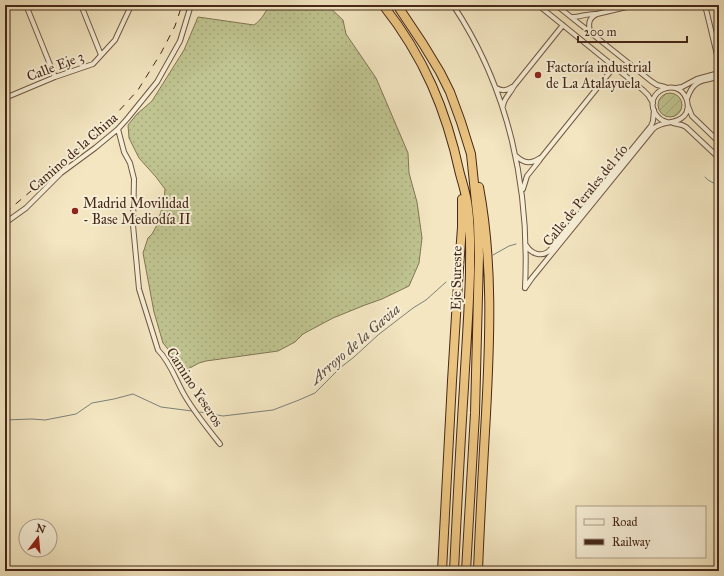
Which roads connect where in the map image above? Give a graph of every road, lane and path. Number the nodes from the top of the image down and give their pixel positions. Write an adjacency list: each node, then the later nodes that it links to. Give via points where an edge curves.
1 (26, 5): 22 (street)
2 (81, 5): 18 (street)
3 (127, 5): 13 (street)
4 (131, 5): 13 (street, Calle Eje 3)
5 (191, 5): 36 (street, Camino de la China, via 180,41 157,82)
6 (383, 5): 42 (highway, Eje Sureste, via 414,50 433,87)
7 (397, 5): 38 (highway, Eje Sureste, via 423,44 446,86)
8 (453, 5): 26 (street, via 482,54)
9 (538, 5): 16 (street)
10 (556, 5): 15 (street)
11 (635, 5): 14 (street)
12 (706, 5): 19 (street)
13 (130, 10): 18 (street, Calle Eje 3, via 115,40)
14 (597, 14): 15 (street); 17 (street, via 589,22)
15 (572, 17): 17 (street)
16 (563, 25): 20 (street); 24 (street)
17 (590, 32): 27 (street, via 651,81)
18 (101, 55): 22 (street, Calle Eje 3, via 92,64)
19 (719, 63)
20 (614, 67): 31 (street, via 645,92); 40 (street)
21 (719, 73): 28 (street)
22 (55, 77): 29 (street, Calle Eje 3)
23 (719, 77): 30 (street, via 696,84 690,90)
24 (514, 86): 26 (street, via 504,91); 33 (street, via 505,100)
25 (5, 88): 29 (street)
26 (496, 88): 33 (street)
27 (668, 88): 28 (street); 31 (street, via 659,92)
28 (676, 88): 30 (street)
29 (7, 97)
30 (687, 99): 32 (street)
31 (653, 104): 34 (street)
32 (688, 105): 35 (street, via 684,116); 37 (street, via 692,116)
33 (503, 109): 39 (street)
34 (654, 110): 35 (street, via 659,118); 45 (street, Calle de Perales del río, via 650,126 550,250 539,255 530,251)
35 (669, 122): 41 (street, via 686,127); 45 (street, Calle de Perales del río, via 653,129 525,288)
36 (118, 129): 44 (street, Camino de la China, via 61,173 26,208); 46 (street, Camino Yeseros, via 134,179 132,225 139,289 155,342 184,395)
37 (719, 142)
38 (471, 154): 49 (highway, Eje Sureste, via 479,256); 50 (highway, via 482,204 490,292)
39 (516, 155): 40 (street, via 530,162); 43 (street)
40 (541, 158): 43 (street, via 527,176)
41 (719, 158)
42 (458, 160): 47 (highway, via 462,227); 48 (highway, Eje Sureste, via 468,208 470,242)
43 (522, 192): 45 (street)
44 (5, 224)
45 (526, 244)
46 (220, 444)
47 (442, 571)
48 (454, 571)
49 (466, 571)
50 (478, 571)

